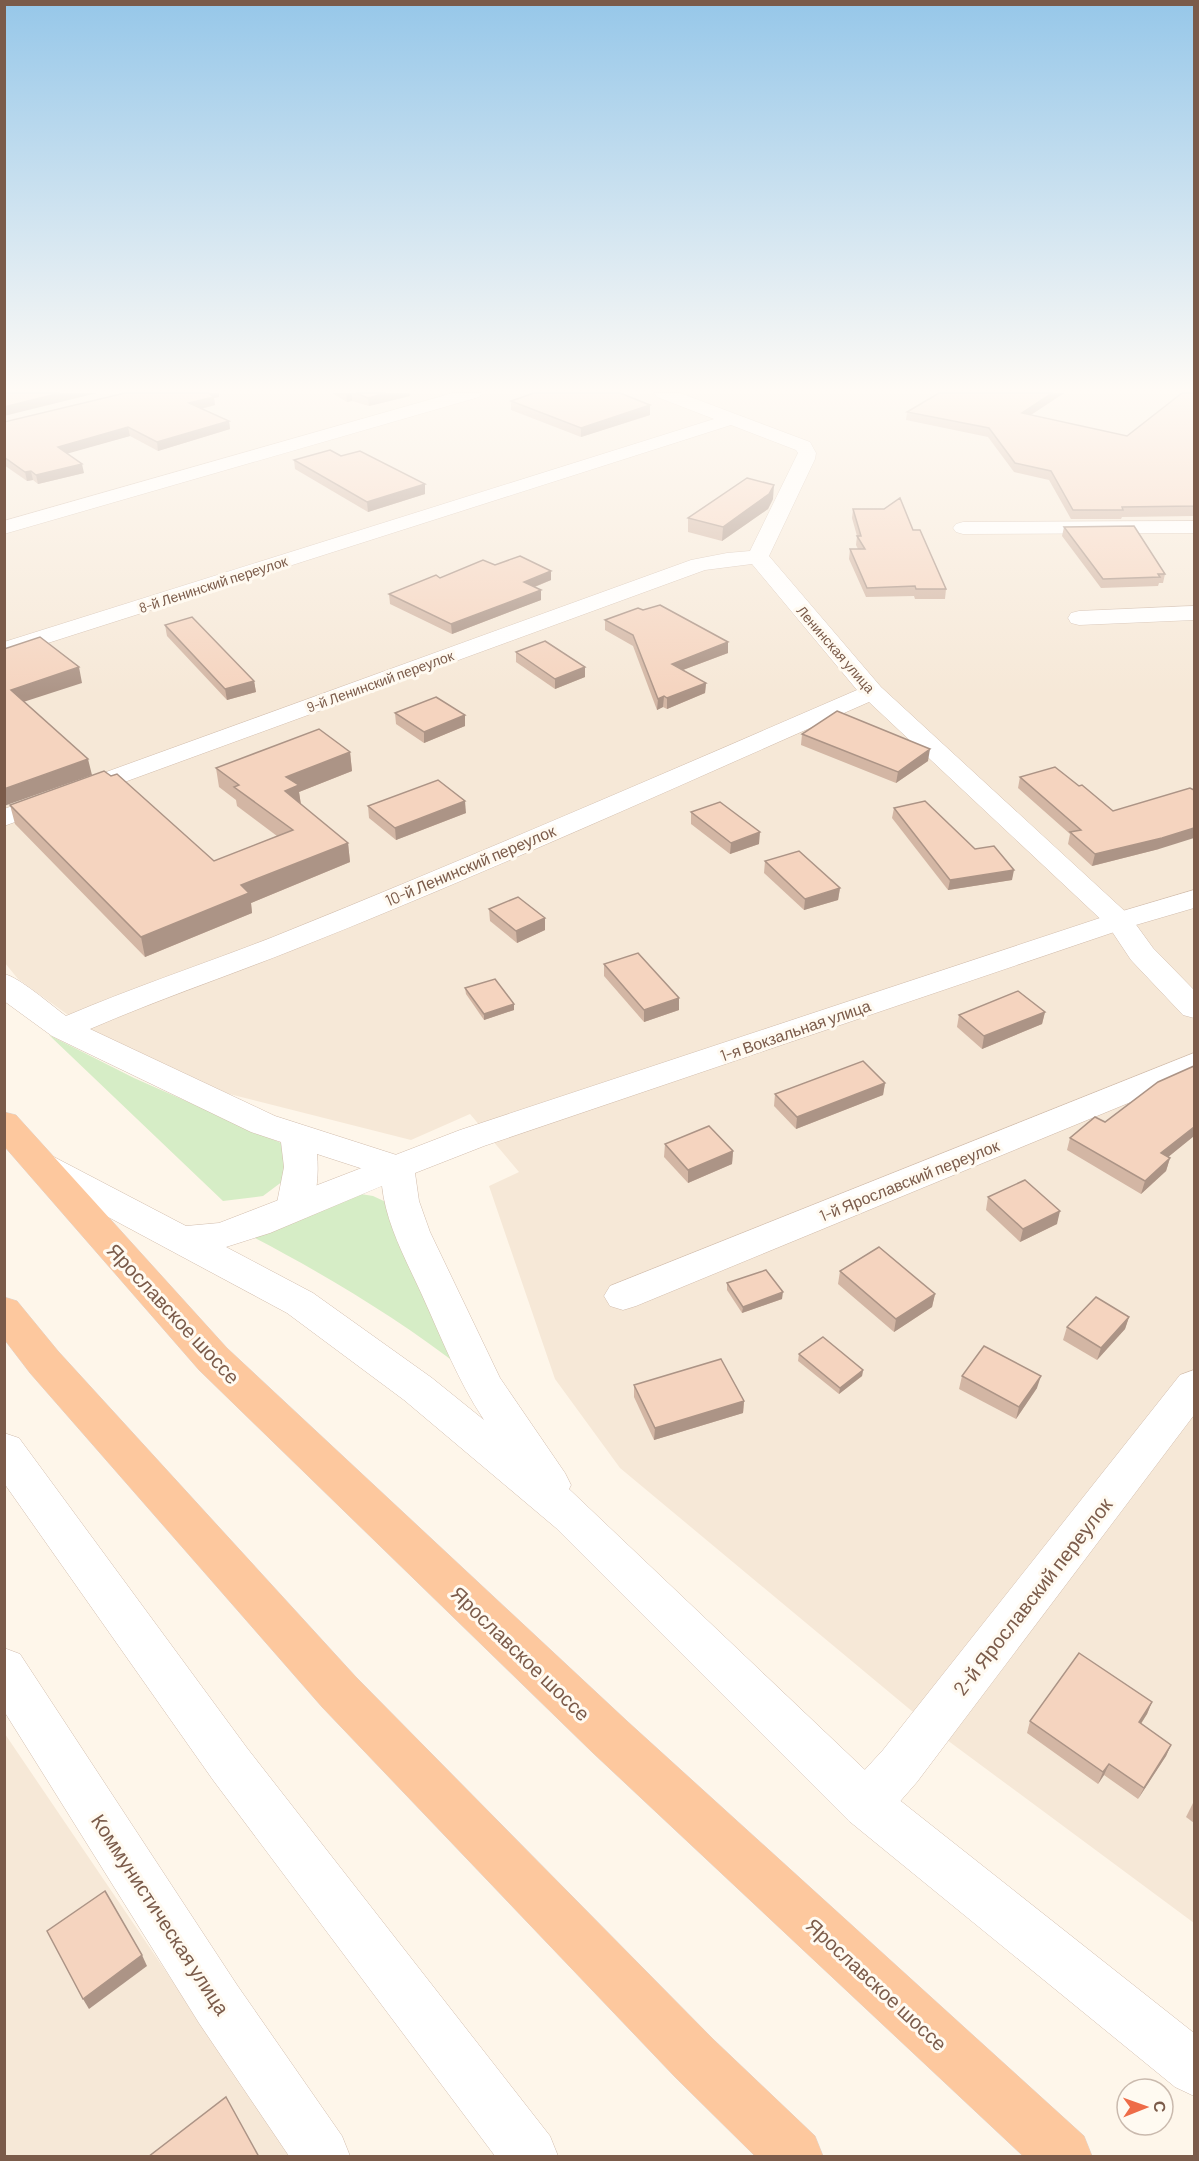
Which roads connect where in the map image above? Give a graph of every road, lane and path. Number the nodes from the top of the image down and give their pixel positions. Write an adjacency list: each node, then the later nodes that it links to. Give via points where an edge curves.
1 (123, 494): 5 (street)
2 (495, 494): 10 (street, 8-й Ленинский переулок)
3 (788, 494): 7 (street)
4 (1194, 527): 6 (street)
5 (4, 528)
6 (963, 528)
7 (758, 557): 11 (street, Ленинская улица); 12 (street, 9-й Ленинский переулок, via 699,565)
8 (1194, 613): 9 (street)
9 (1079, 618)
10 (4, 650)
11 (872, 692): 14 (street, Ленинская улица); 17 (street, 10-й Ленинский переулок, via 282,944 139,996)
12 (4, 818)
13 (1194, 898): 14 (street, 1-я Вокзальная улица)
14 (1119, 921): 16 (street, Ленинская улица, via 1142,954); 22 (street, 1-я Вокзальная улица, via 472,1138)
15 (4, 983): 17 (street)
16 (1194, 1008)
17 (63, 1029): 20 (street, via 263,1124)
18 (1194, 1064): 25 (street, 1-й Ярославский переулок)
19 (4, 1123): 21 (highway, Ярославское шоссе)
20 (298, 1136): 22 (street); 23 (street, via 301,1167)
21 (39, 1164): 24 (street); 36 (highway, Ярославское шоссе, via 213,1359 610,1737)
22 (397, 1168): 23 (street, 1-я Вокзальная улица); 29 (street, via 401,1201 412,1232 484,1387)
23 (294, 1208): 24 (street, 1-я Вокзальная улица, via 220,1236)
24 (183, 1240): 29 (street, via 300,1303 418,1389)
25 (623, 1296)
26 (4, 1311): 35 (highway, via 44,1362 339,1692)
27 (1194, 1386): 31 (street, 2-й Ярославский переулок, via 900,1766)
28 (4, 1450): 34 (street, via 230,1764)
29 (571, 1515): 31 (street)
30 (4, 1669): 33 (street, Коммунистическая улица, via 218,2004)
31 (866, 1804): 32 (street)
32 (1194, 2068)
33 (322, 2157)
34 (530, 2157)
35 (795, 2157)
36 (1064, 2157)

